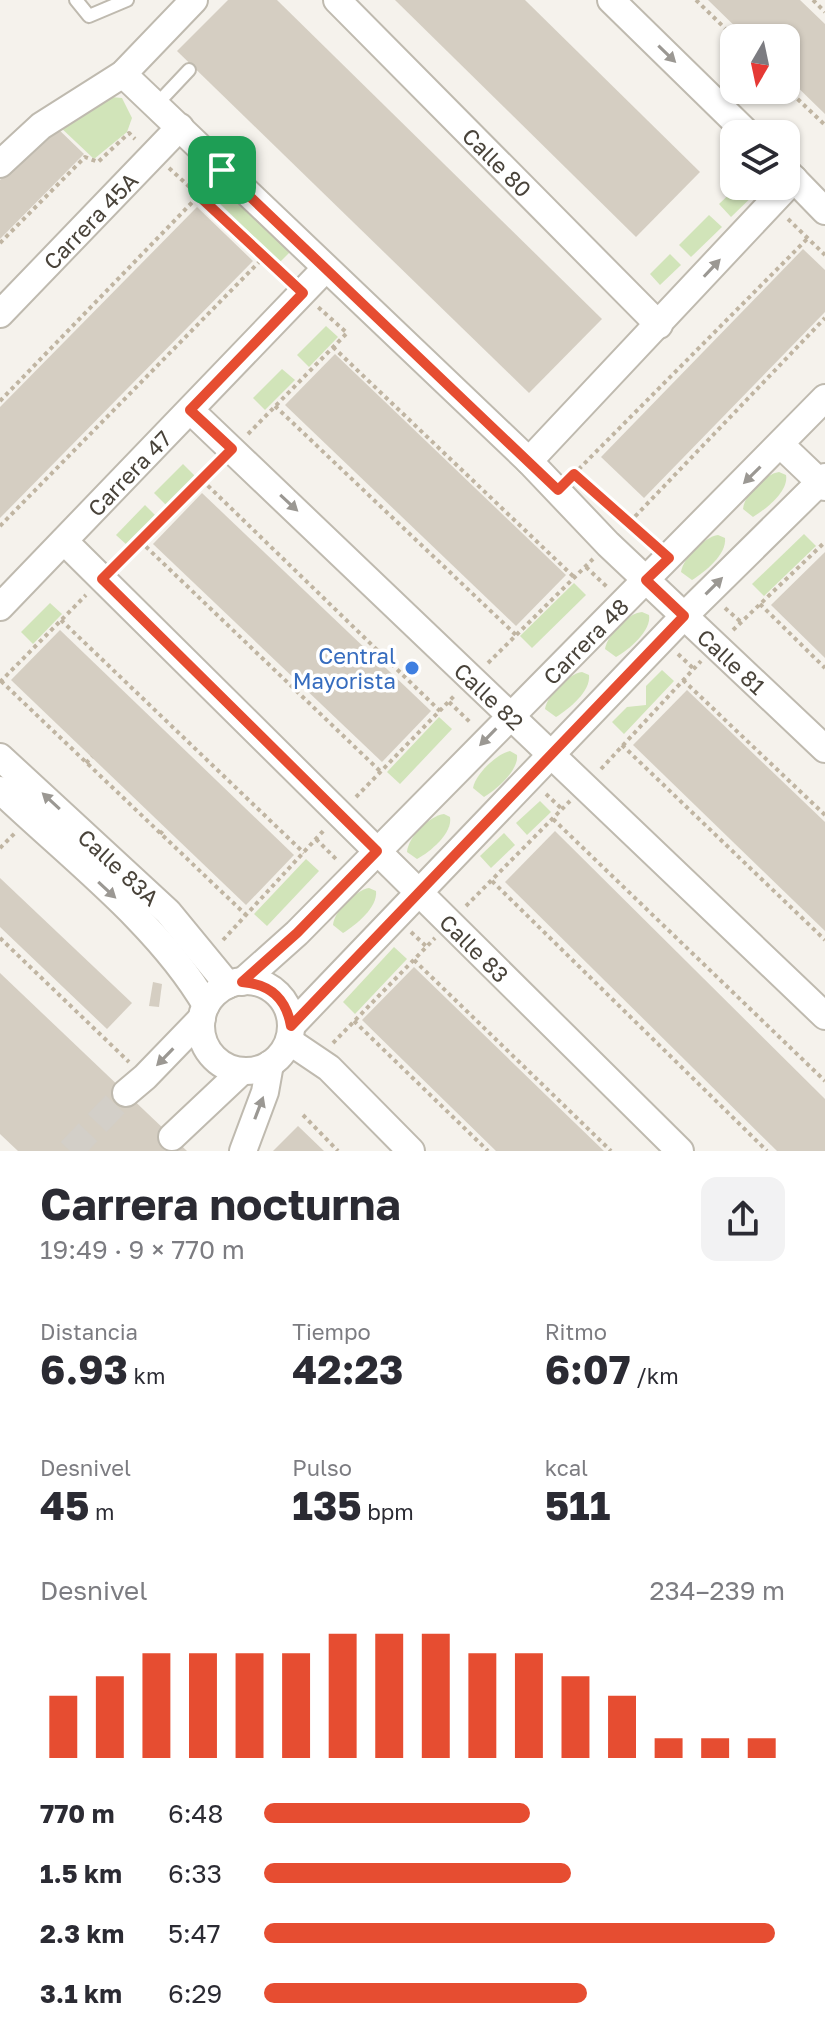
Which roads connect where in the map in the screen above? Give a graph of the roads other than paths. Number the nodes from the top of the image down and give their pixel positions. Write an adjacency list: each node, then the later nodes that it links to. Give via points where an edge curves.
1 (76, 0): 2 (lane, via 89,16)
2 (127, 0)
3 (194, 0): 7 (street)
4 (337, 0): 17 (street, Calle 80)
5 (611, 0): 9 (street, one-way to 9)
6 (189, 70): 8 (lane)
7 (123, 74): 8 (street, Calle 81); 11 (street, via 41,126)
8 (156, 105): 10 (street, Calle 81)
9 (734, 120)
10 (180, 127): 15 (street, Calle 81); 16 (street, Carrera 45A)
11 (2, 159)
12 (800, 185): 14 (street)
13 (774, 200): 17 (street, one-way to 13)
14 (825, 211)
15 (326, 268): 19 (street, Carrera 47); 21 (street, Calle 81)
16 (0, 314)
17 (659, 325): 21 (street)
18 (825, 398): 20 (street, Carrera 48)
19 (190, 410): 23 (street, Carrera 47); 27 (street, Calle 82, one-way to 27)
20 (781, 445): 22 (street); 24 (street, Carrera 48, one-way to 24)
21 (529, 461): 24 (street, Calle 81, via 566,482 608,544)
22 (823, 482): 26 (street, one-way to 22)
23 (64, 541): 25 (street, Carrera 47); 32 (street, Calle 83)
24 (646, 580): 26 (street, Calle 81); 27 (street, Carrera 48)
25 (0, 607)
26 (684, 616): 28 (street, Calle 81); 29 (street)
27 (511, 712): 29 (street, Calle 82); 32 (street, Carrera 48, one-way to 32)
28 (825, 749)
29 (554, 754): 33 (street); 36 (street, Calle 82)
30 (3, 762): 34 (street, Calle 83A, one-way to 30, via 168,912)
31 (1, 794): 35 (street, Calle 83A, one-way to 35, via 141,923 187,973)
32 (377, 851): 33 (street, Calle 83); 34 (street, Carrera 48, via 297,933)
33 (418, 890): 37 (street); 44 (street, Calle 83)
34 (235, 984): 35 (street); 37 (street, via 270,989 281,999)
35 (204, 1012): 39 (street, via 206,1047 227,1067); 40 (street, one-way to 40)
36 (825, 1016)
37 (290, 1033): 38 (street); 43 (street)
38 (270, 1064): 39 (street); 42 (street, one-way to 38)
39 (242, 1071): 41 (street)
40 (135, 1085)
41 (172, 1137)
42 (243, 1151)
43 (411, 1151)
44 (680, 1151)

